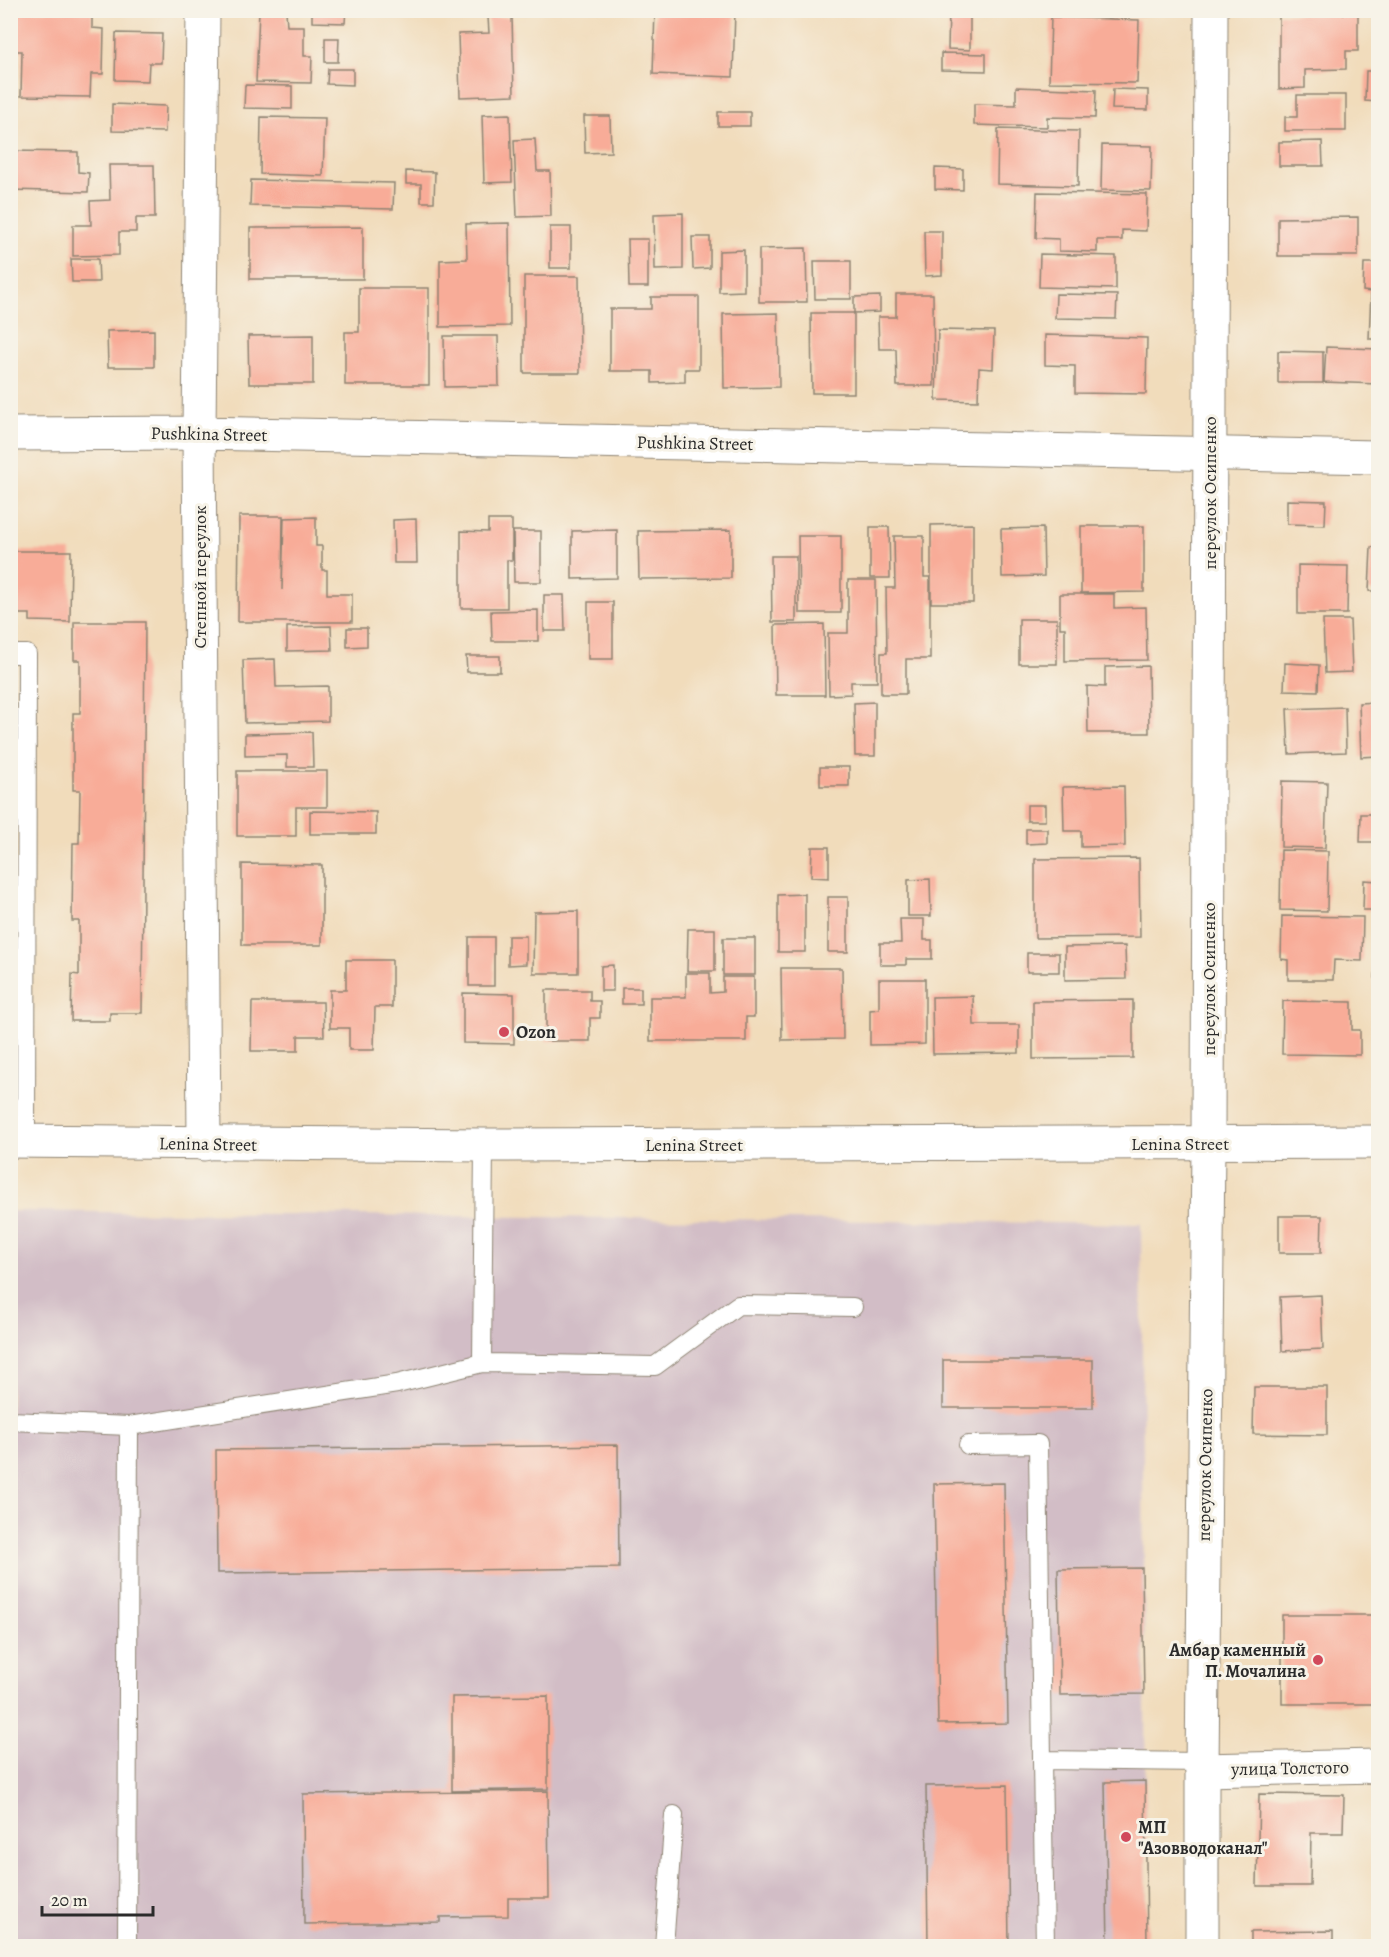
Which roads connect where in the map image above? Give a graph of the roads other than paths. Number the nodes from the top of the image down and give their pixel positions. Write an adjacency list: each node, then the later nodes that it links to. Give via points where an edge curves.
1 (203, 10): 3 (street, Степной переулок)
2 (1211, 10): 5 (street, переулок Осипенко)
3 (199, 433): 4 (street, Pushkina Street); 5 (street, Pushkina Street); 11 (street, Степной переулок)
4 (10, 434)
5 (1210, 454): 6 (street, Pushkina Street); 12 (street, переулок Осипенко)
6 (1378, 457)
7 (10, 654): 8 (lane, via 27,654)
8 (19, 878): 9 (lane)
9 (18, 1141): 11 (street, Lenina Street)
10 (1378, 1142): 12 (street, Lenina Street)
11 (204, 1144): 13 (street, Lenina Street)
12 (1209, 1144): 13 (street, Lenina Street); 20 (street, переулок Осипенко)
13 (484, 1145): 15 (lane)
14 (853, 1307): 15 (lane, via 738,1305 655,1366)
15 (482, 1363): 17 (lane, via 397,1384)
16 (10, 1421): 17 (lane)
17 (129, 1426): 23 (lane)
18 (968, 1445): 19 (lane, via 1038,1444)
19 (1042, 1760): 20 (lane); 25 (lane)
20 (1202, 1766): 21 (street, улица Толстого); 26 (street, переулок Осипенко)
21 (1378, 1766)
22 (674, 1815): 24 (lane)
23 (127, 1947)
24 (664, 1947)
25 (1045, 1947)
26 (1202, 1947)

